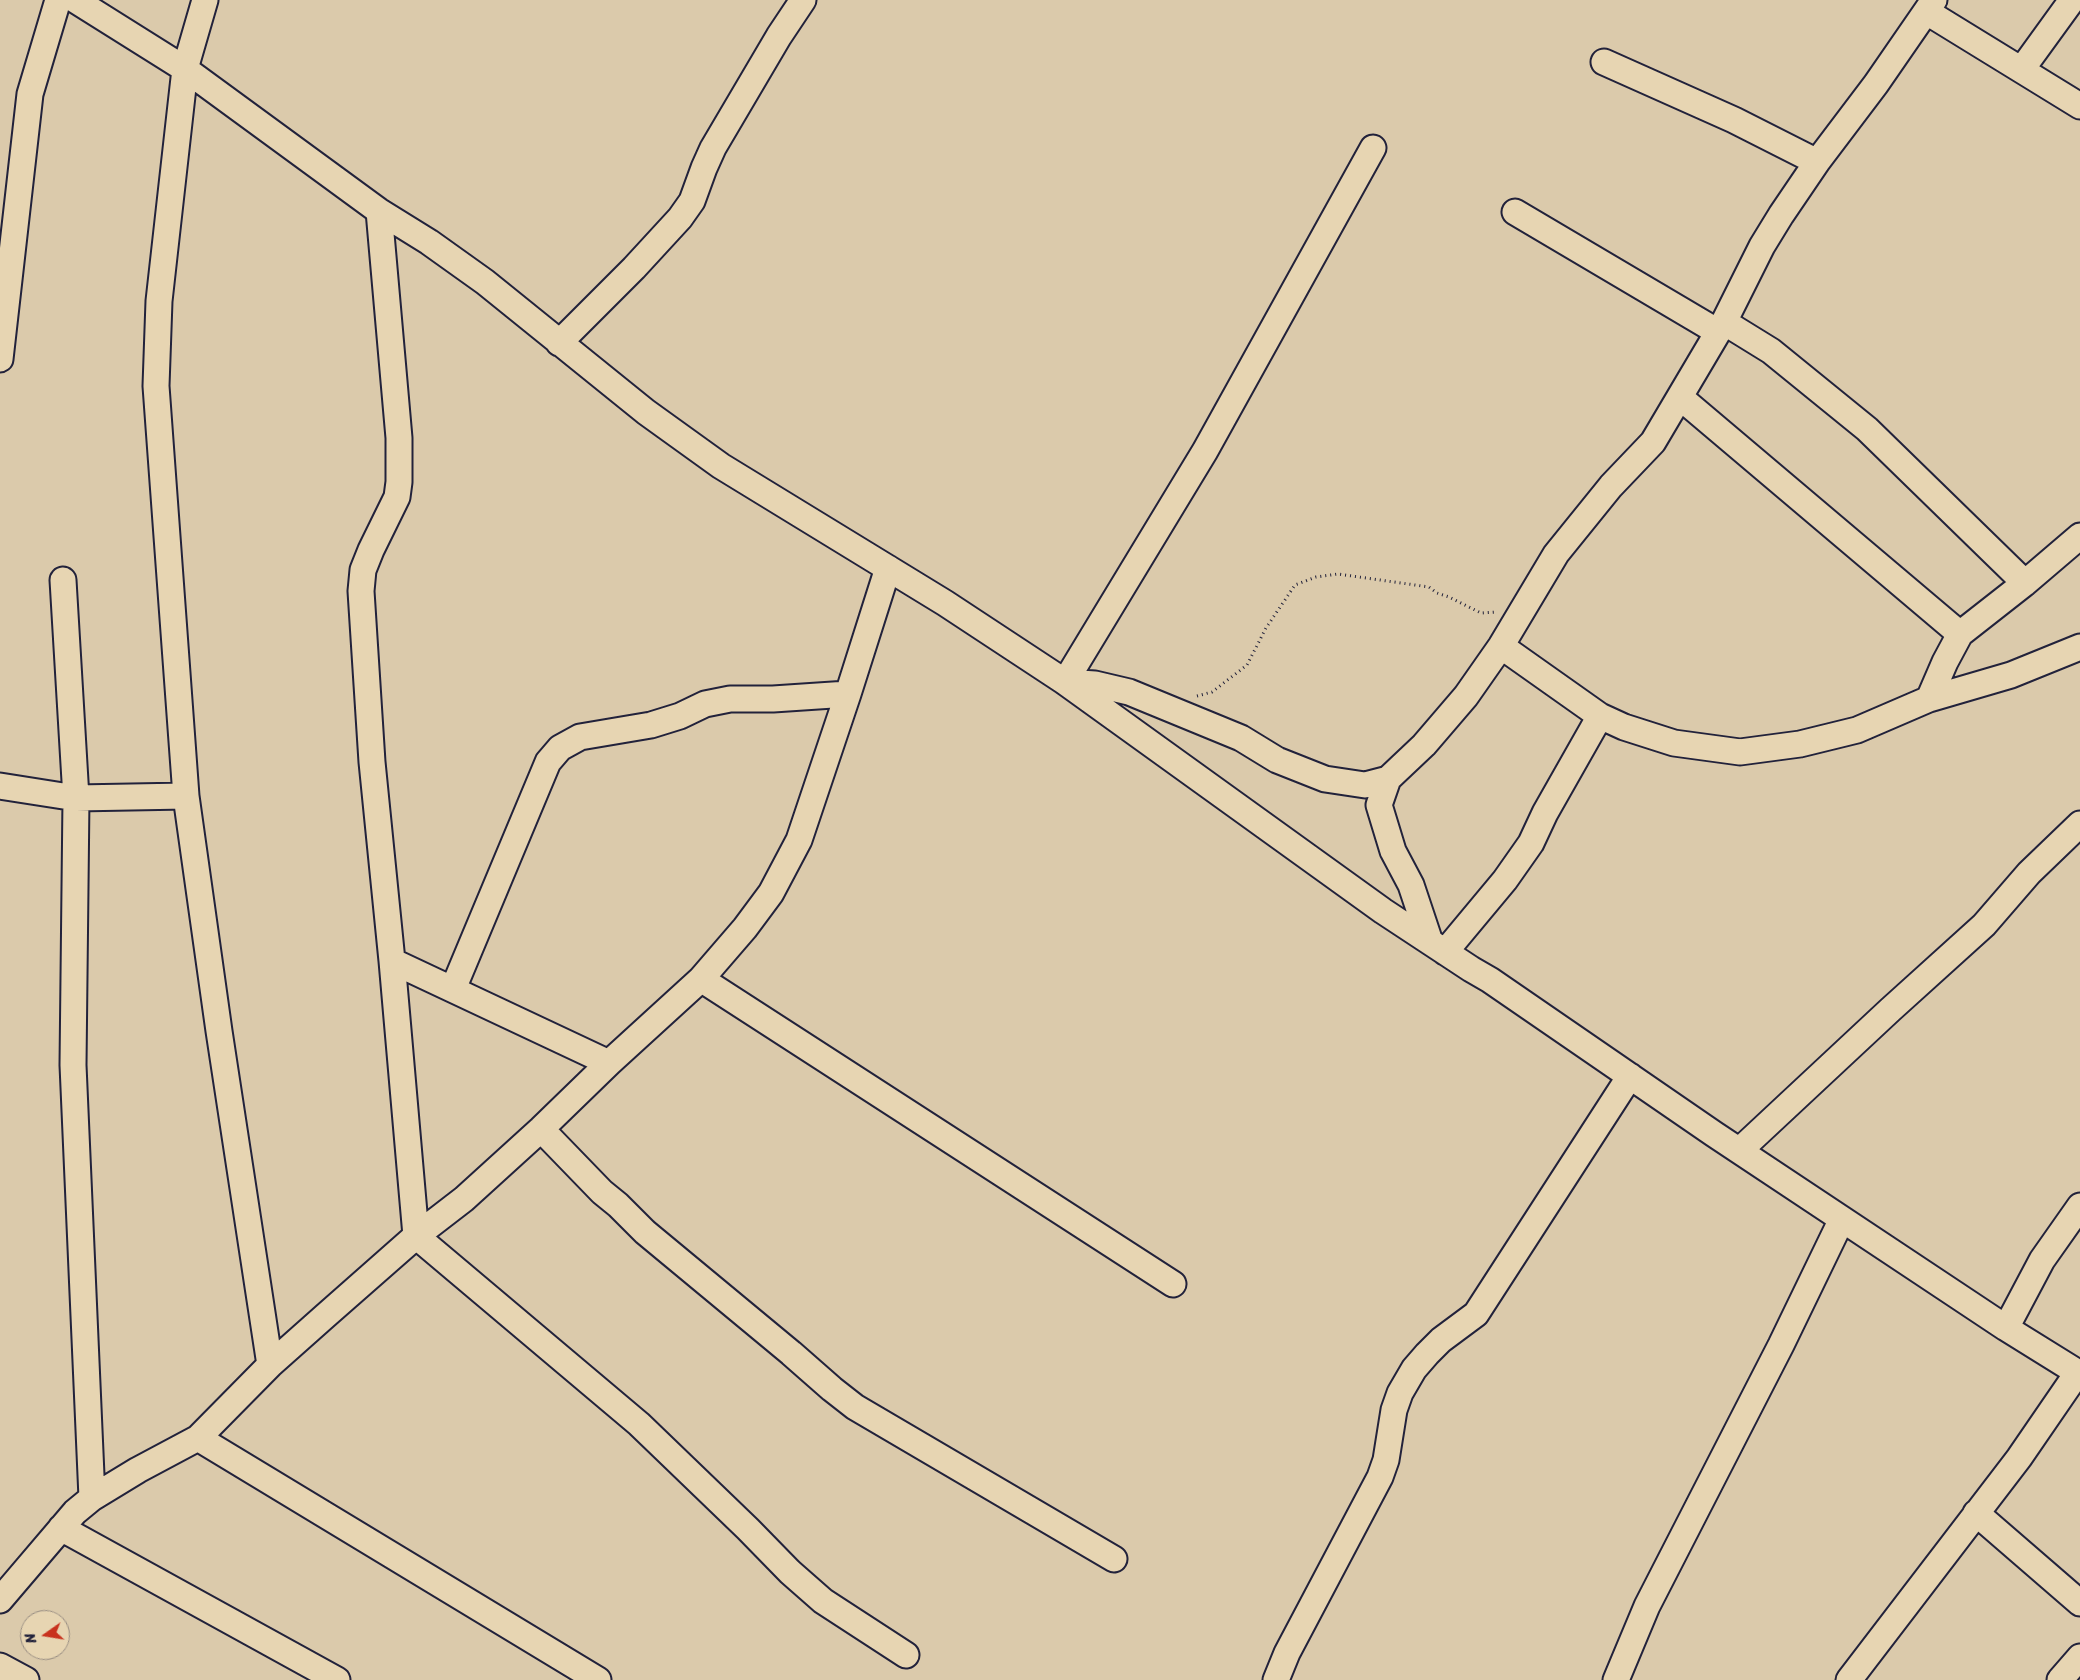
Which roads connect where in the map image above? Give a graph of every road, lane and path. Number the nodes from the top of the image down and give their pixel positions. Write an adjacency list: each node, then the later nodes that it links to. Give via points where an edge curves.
1 (58, 0): 17 (street, via 30,94)
2 (75, 0): 8 (street)
3 (205, 0): 8 (street)
4 (803, 0): 16 (street, via 713,148 692,200 680,218)
5 (2072, 0): 9 (street)
6 (1930, 6): 9 (street); 12 (street)
7 (1604, 62): 12 (street, via 1734,120)
8 (185, 69): 13 (street); 34 (street, via 159,301 156,386)
9 (2022, 69): 10 (street)
10 (2080, 106)
11 (1373, 148): 27 (street, via 1205,451)
12 (1817, 162): 15 (street, via 1762,246)
13 (379, 211): 16 (street, via 485,282); 38 (street, via 399,438 399,482 397,497 364,570 361,592 372,762)
14 (1515, 212): 15 (street)
15 (1721, 327): 18 (street); 22 (street, via 1771,351 1867,429)
16 (559, 343): 20 (street, via 721,466)
17 (0, 359)
18 (1681, 398): 23 (street, via 1653,442 1611,486 1556,554); 24 (street)
19 (2080, 536): 22 (street)
20 (888, 568): 27 (street); 28 (street)
21 (63, 580): 35 (street)
22 (2025, 583): 24 (street)
23 (1524, 609): 25 (street); 29 (path, via 1481,613 1429,587 1338,574 1316,577 1295,585 1266,628 1247,665 1212,692)
24 (1960, 634): 30 (street)
25 (1501, 646): 31 (street); 32 (street, via 1466,696 1424,745)
26 (2080, 647): 30 (street, via 2011,675)
27 (1065, 682): 32 (street, via 1095,684 1128,692 1241,738 1277,760 1325,778 1364,785); 37 (street)
28 (848, 694): 39 (street, via 799,840 772,893); 40 (street, via 730,699 705,704 651,725 580,737 560,748 548,762)
29 (1194, 696)
30 (1929, 699): 31 (street, via 1857,730 1793,745 1740,752 1674,743)
31 (1600, 716): 37 (street, via 1531,843 1505,880)
32 (1388, 779): 37 (street, via 1379,805 1393,851)
33 (0, 786): 35 (street)
34 (186, 796): 35 (street); 50 (street)
35 (76, 798): 53 (street, via 73,1065)
36 (2080, 824): 44 (street, via 2029,873 1984,925)
37 (1438, 947): 42 (street)
38 (392, 961): 40 (street); 47 (street)
39 (701, 979): 41 (street); 48 (street)
40 (453, 989): 41 (street)
41 (608, 1063): 43 (street)
42 (1630, 1076): 44 (street); 65 (street, via 1476,1314 1441,1340 1414,1369 1394,1410 1380,1477 1287,1653)
43 (541, 1129): 47 (street, via 464,1199); 56 (street, via 645,1232 855,1407)
44 (1740, 1150): 46 (street)
45 (2080, 1206): 49 (street, via 2042,1260)
46 (1842, 1218): 49 (street); 66 (street, via 1781,1346 1647,1606)
47 (416, 1236): 50 (street); 59 (street, via 639,1424 796,1578 823,1600)
48 (1173, 1284)
49 (2006, 1328): 51 (street)
50 (270, 1365): 52 (street)
51 (2079, 1373): 54 (street)
52 (198, 1438): 53 (street, via 152,1461); 64 (street)
53 (92, 1498): 55 (street)
54 (1976, 1513): 58 (street); 67 (street)
55 (60, 1528): 57 (street); 63 (street)
56 (1114, 1559)
57 (0, 1600)
58 (2080, 1603)
59 (906, 1655)
60 (2080, 1657): 68 (street)
61 (0, 1666): 62 (street)
62 (26, 1680)
63 (337, 1680)
64 (598, 1680)
65 (1276, 1680)
66 (1616, 1680)
67 (1849, 1680)
68 (2060, 1680)

